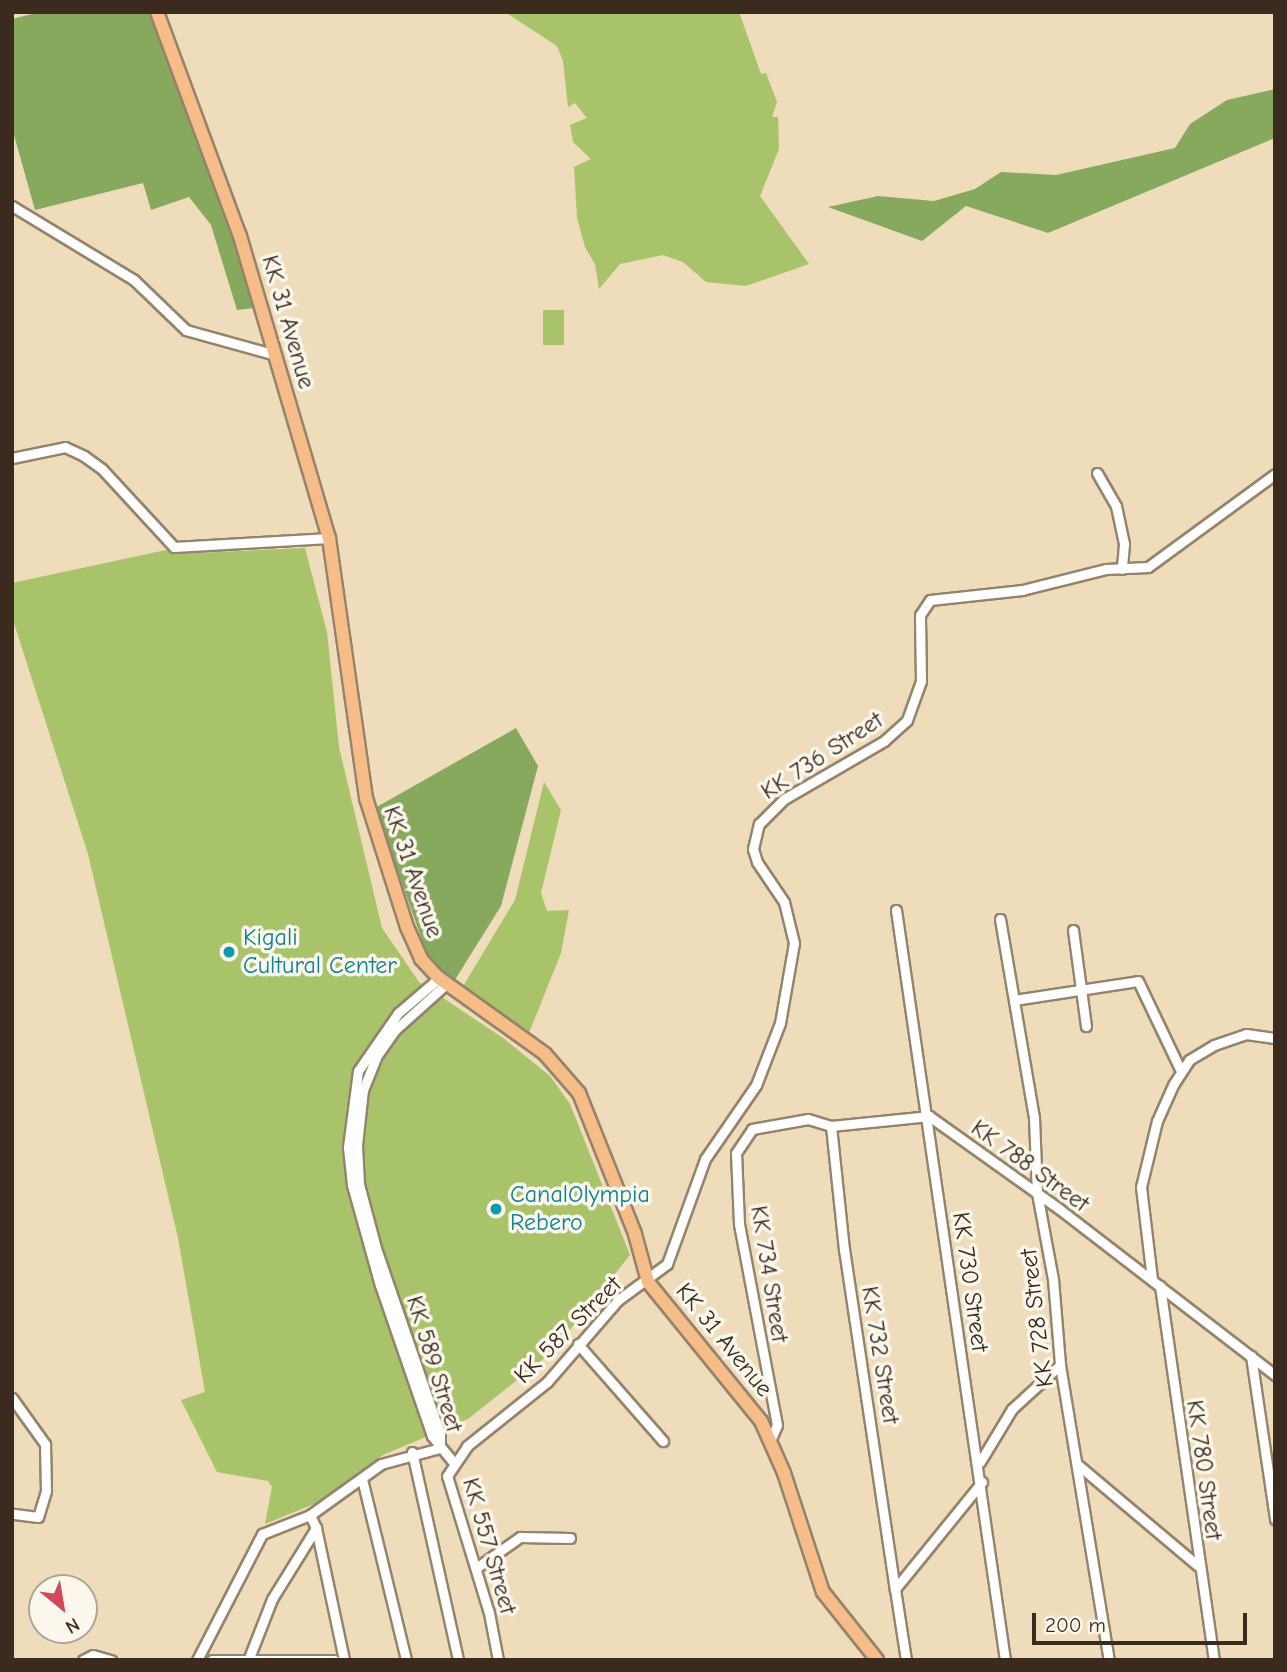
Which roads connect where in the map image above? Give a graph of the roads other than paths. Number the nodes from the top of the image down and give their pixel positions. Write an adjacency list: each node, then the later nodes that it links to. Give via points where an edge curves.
1 (157, 12): 4 (main road, KK 31 Avenue, via 240,236)
2 (12, 206): 3 (street)
3 (16, 214): 4 (street, via 134,280 186,330)
4 (276, 355): 8 (main road, KK 31 Avenue)
5 (12, 458): 8 (street, via 65,447 84,456 102,469 174,547)
6 (1097, 473): 9 (street, via 1115,506 1124,544)
7 (1275, 474): 9 (street, KK 736 Street, via 1159,563)
8 (329, 538): 13 (main road, KK 31 Avenue, via 371,819 421,959)
9 (1122, 569): 21 (street, KK 736 Street, via 1065,576 1021,590 930,600 920,615 921,681 907,720 884,741 784,799 759,824 753,849 789,916 792,966 769,1057)
10 (896, 910): 19 (street, KK 730 Street)
11 (1000, 919): 15 (street, KK 728 Street)
12 (1073, 930): 14 (street)
13 (442, 981): 24 (main road, KK 31 Avenue, via 545,1054 579,1093 635,1234); 33 (street, KK 589 Street, via 376,1057 363,1090 357,1145 359,1184 376,1248 440,1434)
14 (1083, 991): 15 (street); 16 (street); 18 (street, via 1138,981)
15 (1014, 1000): 23 (street, KK 728 Street, via 1037,1144)
16 (1086, 1026)
17 (1275, 1038): 18 (street, KK 780 Street, via 1246,1034 1227,1040 1199,1053)
18 (1181, 1071): 25 (street, KK 780 Street, via 1160,1114 1141,1187)
19 (929, 1116): 20 (street); 23 (street, KK 788 Street); 36 (street, KK 730 Street)
20 (831, 1126): 22 (street, via 808,1119); 47 (street, KK 732 Street, via 844,1249)
21 (728, 1127): 22 (street); 24 (street, KK 736 Street, via 705,1159 667,1265)
22 (748, 1132): 31 (street, KK 734 Street, via 736,1153 743,1248 777,1425)
23 (1037, 1193): 25 (street, KK 788 Street); 28 (street, KK 728 Street, via 1053,1279)
24 (648, 1282): 26 (street, KK 587 Street, via 618,1300); 31 (main road, KK 31 Avenue, via 737,1389)
25 (1156, 1282): 27 (street, KK 788 Street); 45 (street, KK 780 Street)
26 (579, 1344): 32 (street); 35 (street, KK 587 Street, via 547,1382)
27 (1251, 1356): 29 (street, KK 788 Street); 42 (street)
28 (1060, 1365): 36 (street, via 1012,1409); 37 (street, KK 728 Street)
29 (1275, 1375)
30 (12, 1398): 40 (street, via 46,1444 46,1491 38,1517)
31 (771, 1439): 58 (main road, KK 31 Avenue, via 823,1592)
32 (663, 1441)
33 (440, 1448): 34 (street); 35 (street, KK 557 Street)
34 (412, 1452): 38 (street, via 381,1464); 56 (street)
35 (453, 1462): 46 (street, KK 557 Street, via 447,1476)
36 (979, 1464): 39 (street, KK 730 Street)
37 (1077, 1464): 45 (street); 61 (street, KK 728 Street)
38 (362, 1479): 41 (street); 55 (street)
39 (982, 1482): 47 (street); 60 (street, KK 730 Street)
40 (12, 1514)
41 (310, 1515): 43 (street); 51 (street, via 262,1534)
42 (1275, 1519)
43 (316, 1528): 48 (street, via 291,1562); 54 (street)
44 (570, 1538): 46 (street, via 520,1537)
45 (1197, 1565): 62 (street, KK 780 Street)
46 (476, 1568): 57 (street, KK 557 Street)
47 (895, 1589): 59 (street, KK 732 Street)
48 (249, 1658): 52 (street); 53 (street)
49 (83, 1660): 50 (street, via 93,1655)
50 (111, 1660)
51 (197, 1660)
52 (212, 1660)
53 (334, 1660)
54 (344, 1660)
55 (406, 1660)
56 (458, 1660)
57 (498, 1660)
58 (877, 1660)
59 (906, 1660)
60 (1004, 1660)
61 (1109, 1660)
62 (1214, 1660)

